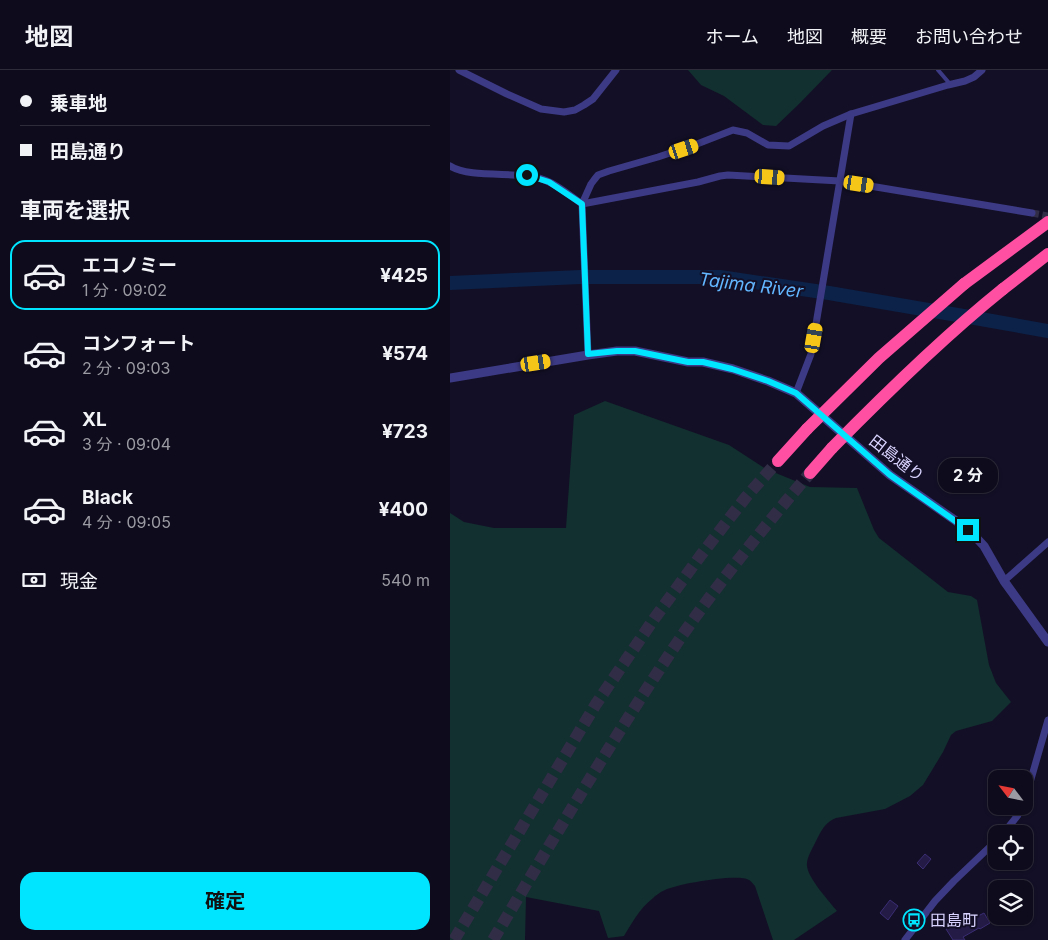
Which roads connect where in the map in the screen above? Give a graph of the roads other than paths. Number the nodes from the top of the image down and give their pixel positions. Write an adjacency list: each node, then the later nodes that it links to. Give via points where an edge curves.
1 (460, 70): 2 (street, via 541,109 564,112 575,110 593,99)
2 (616, 70)
3 (938, 70): 5 (lane)
4 (982, 70): 5 (street, via 965,81)
5 (950, 84): 6 (street)
6 (851, 114): 8 (street); 9 (street, via 822,126 789,146 768,145 747,133 733,130 609,171 598,175)
7 (450, 166): 9 (street, via 461,171 541,178)
8 (840, 181): 9 (street, via 728,175); 10 (street); 15 (street, via 811,354)
9 (582, 204): 13 (street)
10 (1032, 213)
11 (1048, 222): 16 (highway, bridge, via 964,284 879,358)
12 (1048, 254): 17 (highway, bridge, via 983,305 910,370)
13 (588, 354): 14 (street, 田島通り); 15 (street, 田島通り, via 635,351 703,362 732,369)
14 (450, 378)
15 (796, 393): 19 (street, 田島通り, via 890,475 968,530 984,546)
16 (778, 461)
17 (810, 473)
18 (1048, 542): 19 (street)
19 (1004, 581): 20 (street, 田島通り)
20 (1048, 642)
21 (1048, 720): 22 (street)
22 (1033, 772)
23 (988, 849): 24 (street, via 935,901)
24 (905, 940)

